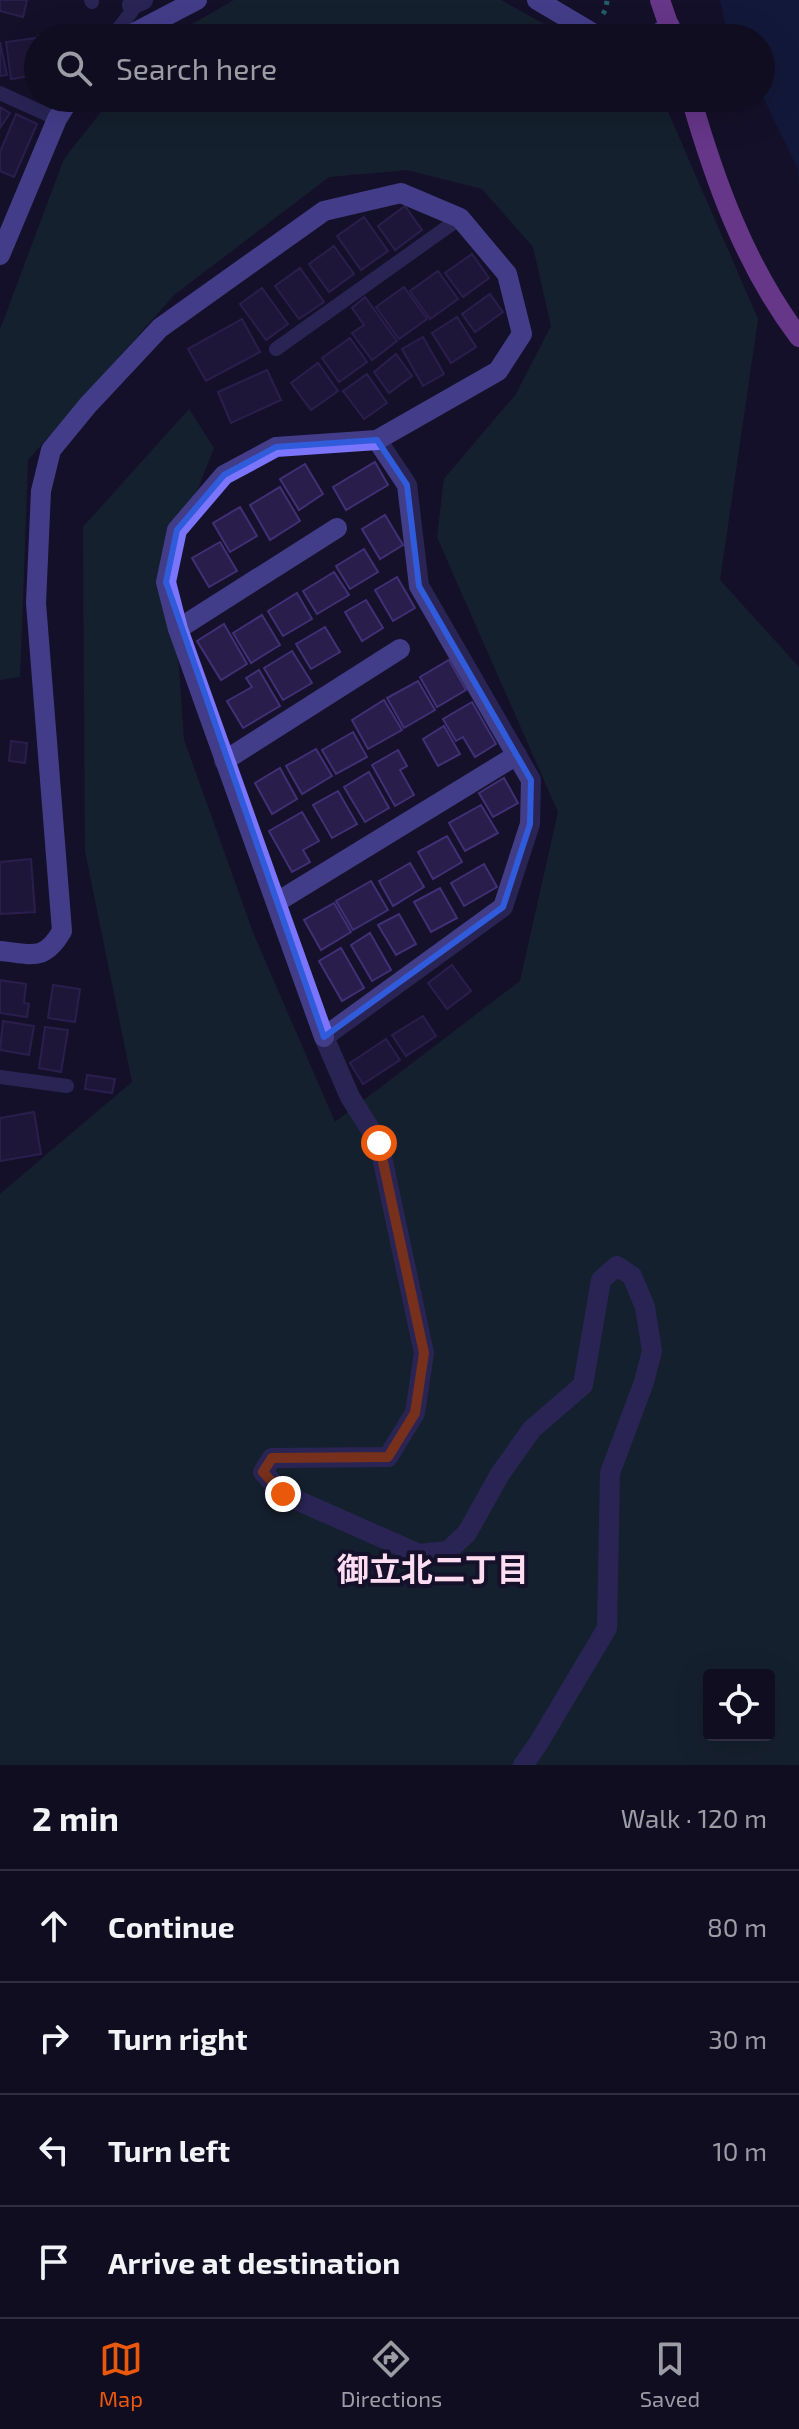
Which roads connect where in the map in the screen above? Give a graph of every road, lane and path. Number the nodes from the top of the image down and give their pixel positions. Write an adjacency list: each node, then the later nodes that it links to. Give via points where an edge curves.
1 (197, 0): 6 (street)
2 (537, 0): 7 (street)
3 (660, 0): 8 (main road)
4 (138, 2): 5 (lane)
5 (122, 24)
6 (151, 24)
7 (577, 24)
8 (668, 24)
9 (0, 93): 10 (lane)
10 (24, 104)
11 (42, 112): 14 (lane)
12 (61, 112): 14 (street)
13 (695, 112): 17 (main road, via 747,253)
14 (57, 119): 16 (street)
15 (460, 218): 18 (lane); 19 (street, via 507,274 522,334 498,371); 26 (street, via 401,193 324,211 160,328 51,450 41,491 36,603 62,931 40,955)
16 (0, 255)
17 (799, 337)
18 (276, 349)
19 (377, 440): 21 (street, via 276,447 224,475 177,530 166,582); 23 (street, via 407,485 419,586)
20 (337, 528): 21 (street)
21 (178, 629): 24 (street)
22 (400, 649): 24 (street)
23 (517, 755): 25 (street); 27 (street, via 531,780 530,824 503,907)
24 (224, 761): 25 (street)
25 (277, 902): 27 (street)
26 (0, 951)
27 (324, 1037): 30 (street, via 350,1097 379,1143 424,1353 415,1413 388,1457 272,1458 263,1472 283,1494 419,1554 448,1551 467,1533 532,1429 583,1385 601,1280 617,1266 632,1276 645,1307 652,1351 610,1473 607,1628)
28 (0, 1077): 29 (lane)
29 (67, 1086)
30 (523, 1765)

